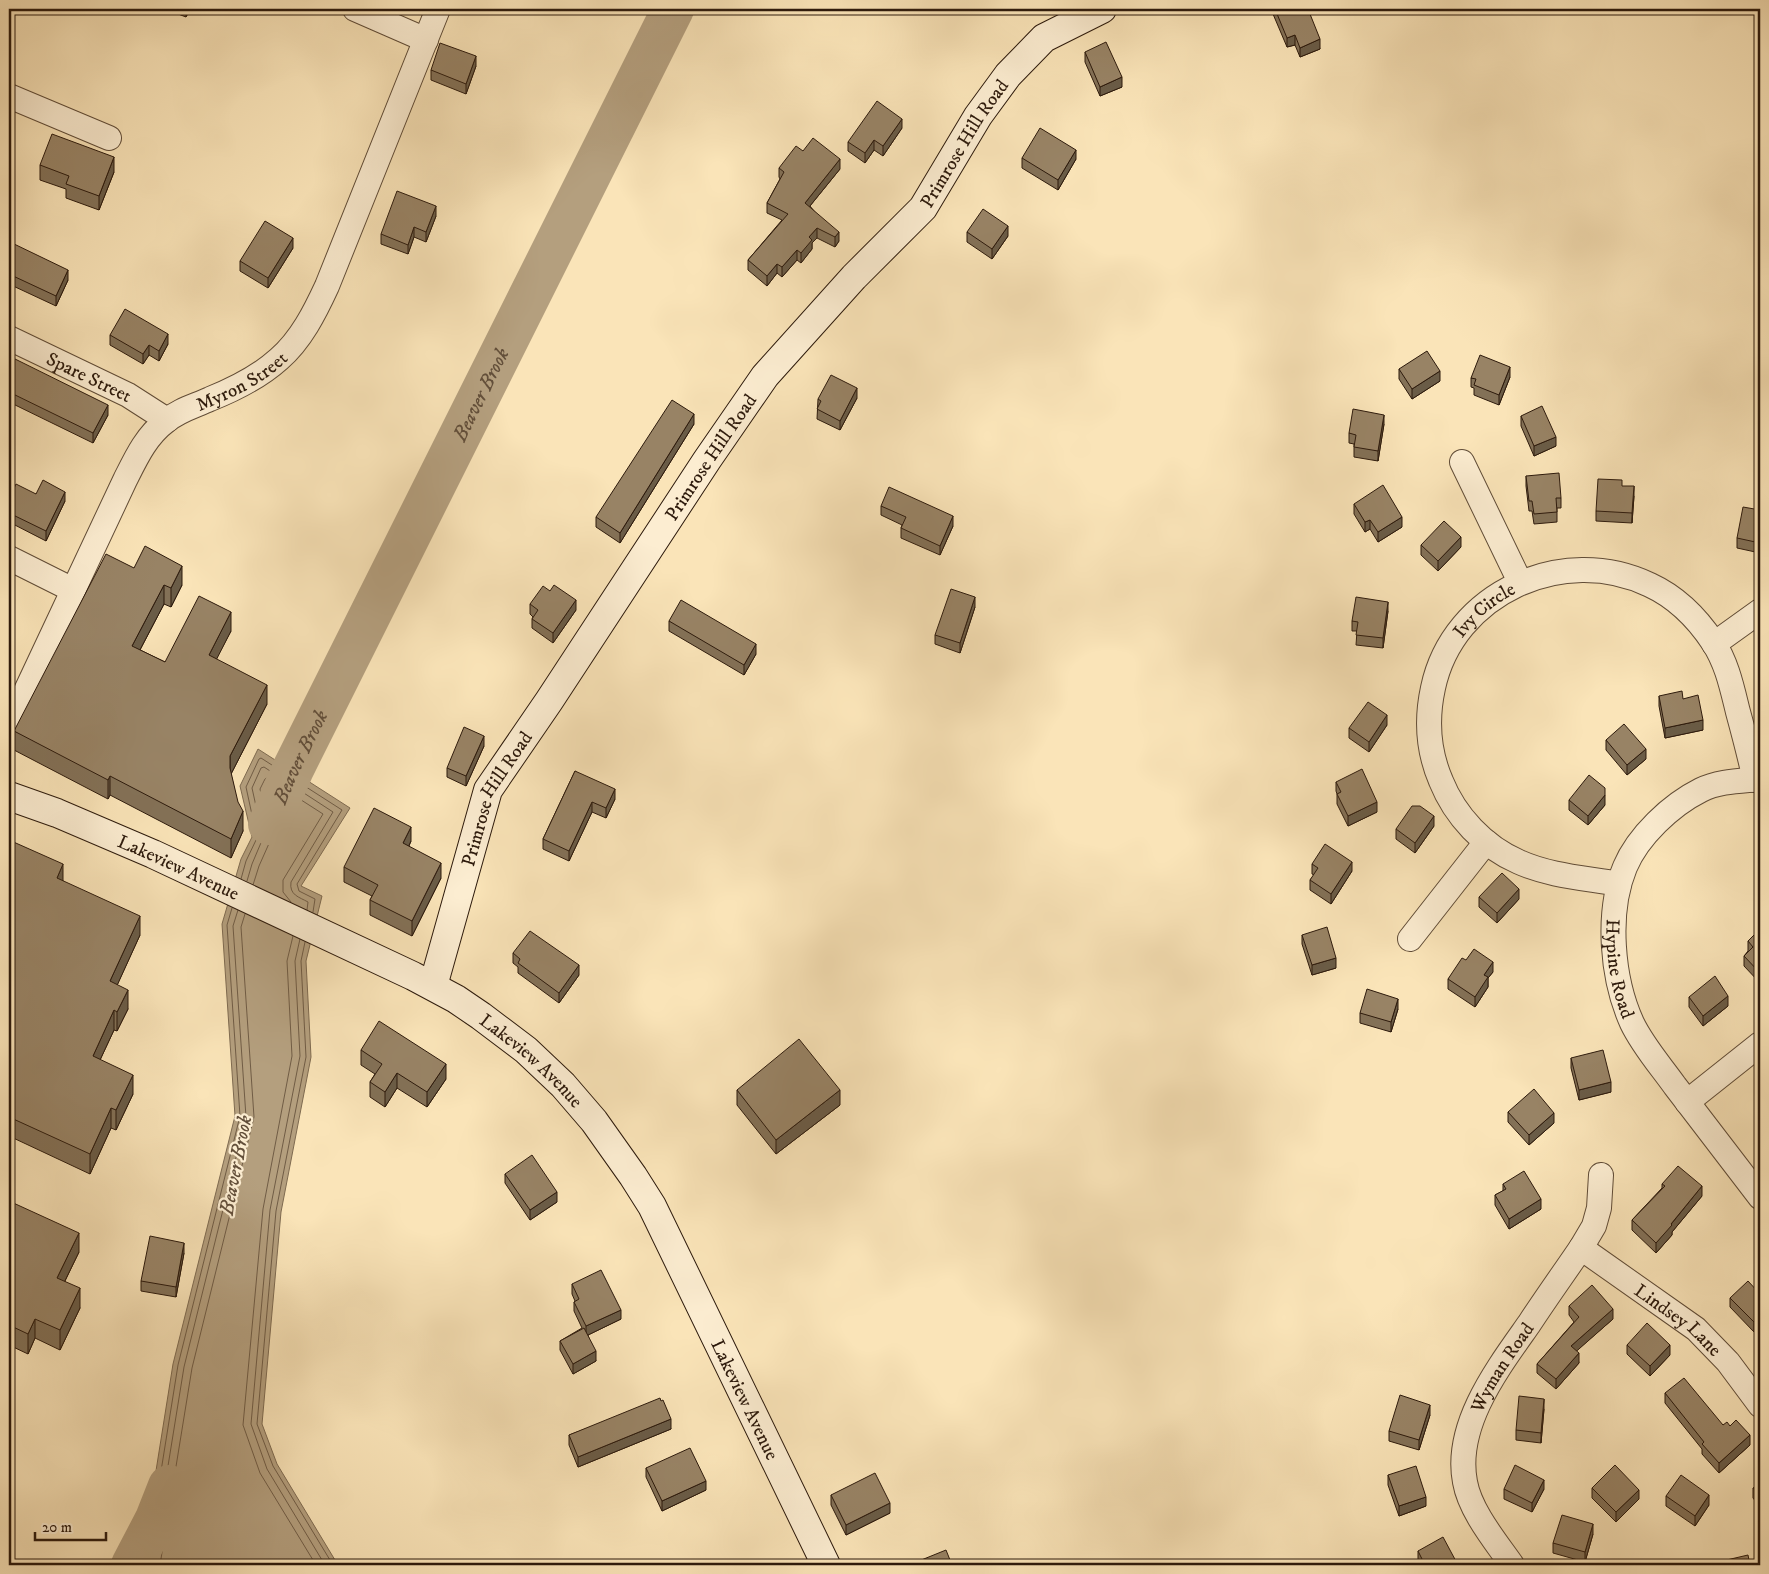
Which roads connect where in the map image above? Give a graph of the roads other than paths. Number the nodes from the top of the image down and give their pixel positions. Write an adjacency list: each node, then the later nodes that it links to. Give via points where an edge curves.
1 (355, 9): 4 (street)
2 (438, 9): 4 (street, Myron Street)
3 (1102, 9): 21 (street, Primrose Hill Road, via 1044,38 1008,75 978,116 922,208 854,277 765,376 706,460 488,790)
4 (426, 40): 8 (street, Myron Street, via 327,286 308,324 280,359 261,373 236,389 185,409)
5 (9, 96): 6 (street)
6 (109, 138)
7 (9, 338): 8 (street, Spare Street, via 128,395)
8 (167, 420): 12 (street, Myron Street, via 150,436 136,457)
9 (1462, 462): 11 (street)
10 (9, 558): 12 (street)
11 (1520, 582): 14 (street, Ivy Circle, via 1563,570 1607,571 1629,577 1669,596 1696,620); 18 (street, Ivy Circle, via 1500,593 1466,622 1442,659 1430,702 1430,747 1444,790 1456,810)
12 (73, 590): 15 (street, Myron Street)
13 (1760, 611): 14 (street)
14 (1714, 644): 16 (street, Ivy Circle, via 1728,675)
15 (9, 727)
16 (1758, 779): 19 (street, Hypine Road, via 1702,790 1679,804 1647,834 1625,866)
17 (9, 796): 21 (street, Lakeview Avenue, via 75,820 216,883)
18 (1486, 842): 19 (street, Ivy Circle, via 1535,869); 20 (street)
19 (1620, 884): 23 (street, Hypine Road, via 1614,941 1623,1000 1641,1040)
20 (1410, 939)
21 (433, 986): 28 (street, Lakeview Avenue, via 505,1033 546,1068 594,1121 633,1176 670,1241)
22 (1760, 1044): 23 (street)
23 (1687, 1102): 25 (street, Hypine Road)
24 (1601, 1175): 26 (street, Wyman Road, via 1599,1208)
25 (1760, 1197)
26 (1582, 1248): 27 (street, Lindsey Lane, via 1702,1334); 29 (street, Wyman Road, via 1493,1374 1480,1398 1467,1443 1463,1465 1465,1484 1473,1504)
27 (1760, 1405)
28 (826, 1565)
29 (1512, 1565)

